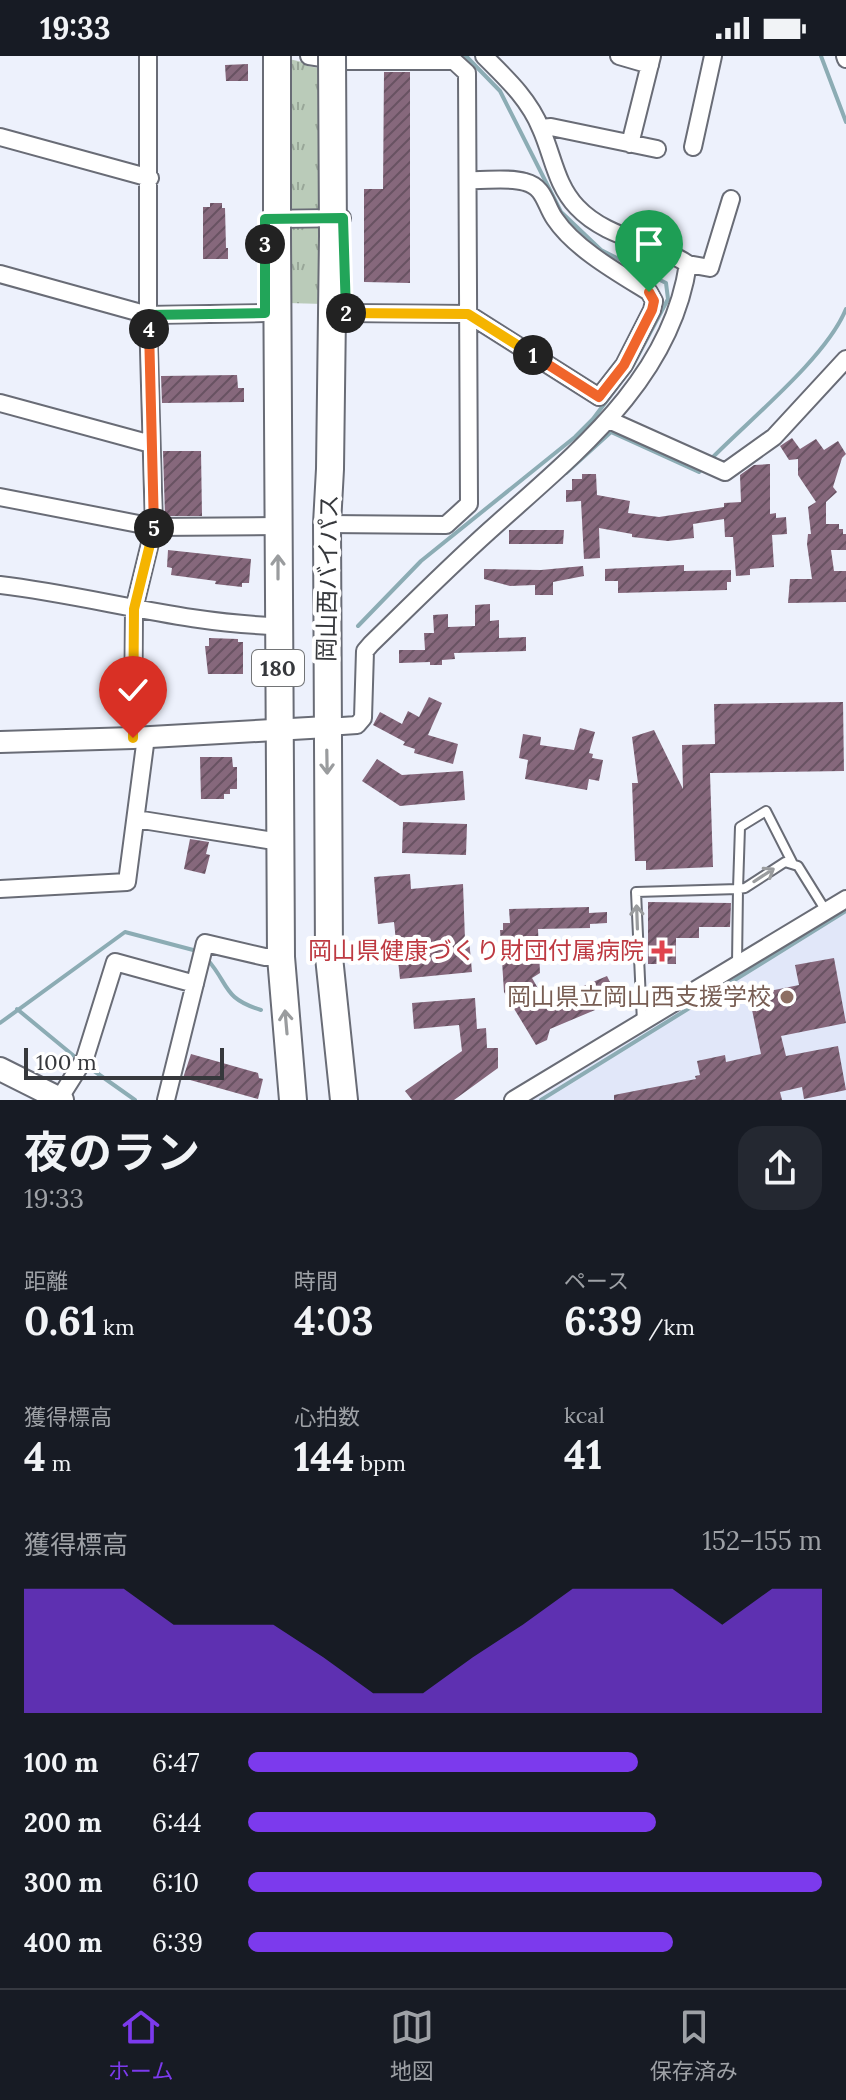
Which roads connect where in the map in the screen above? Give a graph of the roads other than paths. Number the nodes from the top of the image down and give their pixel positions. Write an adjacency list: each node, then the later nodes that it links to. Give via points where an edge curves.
1 (148, 56): 15 (street)
2 (266, 56): 18 (street)
3 (277, 56): 18 (highway, 岡山西バイパス / 180, bridge)
4 (309, 56): 8 (street)
5 (484, 56): 10 (street, via 522,95)
6 (619, 56): 9 (street)
7 (713, 56): 13 (street)
8 (338, 58): 16 (street, via 454,61 467,73); 19 (highway, 岡山西バイパス / 180, bridge)
9 (651, 60): 12 (street)
10 (541, 128): 12 (street); 20 (street, via 561,185 577,207 617,234)
11 (0, 137): 15 (street)
12 (630, 144): 14 (street)
13 (693, 147)
14 (657, 149)
15 (150, 178): 25 (street)
16 (468, 180): 24 (street); 24 (street, via 524,181 535,187 556,220 595,258 649,292 654,301 624,365 599,397)
17 (731, 199): 20 (street, via 710,268)
18 (271, 227): 19 (street); 22 (street); 31 (highway, 岡山西バイパス / 180)
19 (338, 227): 23 (street); 30 (highway, 岡山西バイパス / 180)
20 (688, 264): 28 (street, via 677,311 656,356)
21 (0, 274): 25 (street)
22 (265, 313): 25 (street); 31 (street, via 269,436)
23 (344, 313): 24 (street); 30 (street, via 344,433)
24 (468, 314): 33 (street, via 469,504 446,525)
25 (148, 315): 29 (street)
26 (846, 359): 28 (street, via 774,437 725,472)
27 (0, 403): 29 (street)
28 (609, 420): 39 (street, via 371,644 365,651 363,718 357,725)
29 (151, 444): 35 (street)
30 (330, 469): 33 (highway, 岡山西バイパス / 180)
31 (277, 478): 34 (highway, 岡山西バイパス / 180)
32 (0, 497): 35 (street)
33 (327, 524): 39 (highway, 岡山西バイパス / 180)
34 (278, 526): 35 (street); 38 (highway, 岡山西バイパス / 180, one-way to 34)
35 (154, 527): 37 (street)
36 (0, 585): 37 (street)
37 (134, 609): 38 (street); 41 (street)
38 (278, 626): 40 (highway, 岡山西バイパス / 180)
39 (327, 727): 40 (street); 58 (highway, 岡山西バイパス / 180, one-way to 58, via 329,957)
40 (278, 730): 41 (street); 44 (highway, 岡山西バイパス / 180)
41 (140, 737): 42 (street); 43 (street)
42 (0, 742)
43 (136, 819): 44 (street); 46 (street, via 127,882)
44 (280, 842): 50 (highway, 岡山西バイパス / 180)
45 (792, 862): 47 (lane, one-way to 45); 47 (lane, via 766,811 740,827); 49 (lane)
46 (0, 889)
47 (738, 889): 51 (lane); 53 (lane, one-way to 47, via 636,892)
48 (846, 899): 49 (street)
49 (826, 911): 51 (street)
50 (281, 957): 52 (street, via 205,943); 57 (highway, 岡山西バイパス / 180, one-way to 50)
51 (737, 965): 53 (street)
52 (195, 984): 55 (street, via 115,962 82,1062); 56 (street)
53 (642, 1023): 59 (street)
54 (0, 1069): 55 (main road)
55 (60, 1099)
56 (166, 1100)
57 (293, 1100)
58 (344, 1100)
59 (513, 1100)

